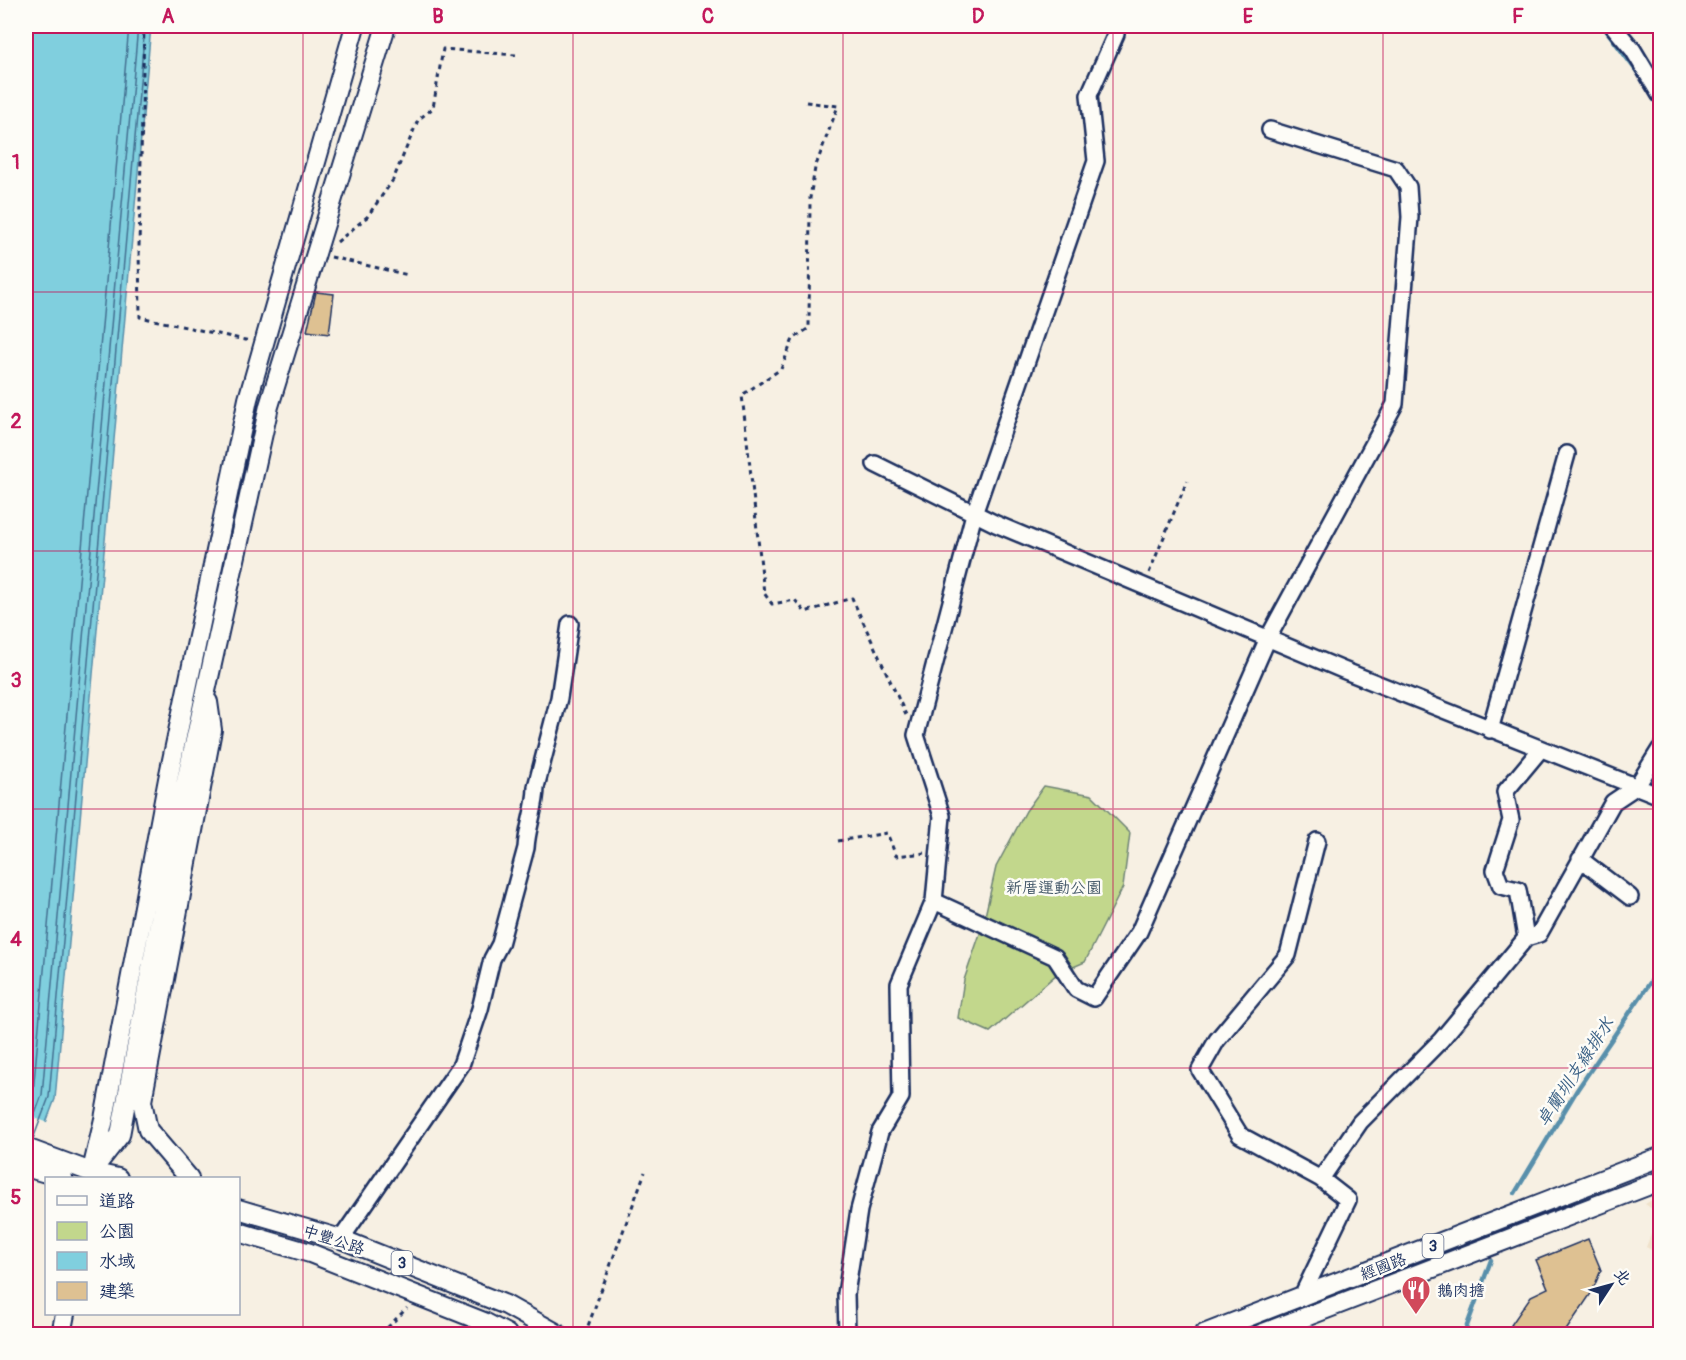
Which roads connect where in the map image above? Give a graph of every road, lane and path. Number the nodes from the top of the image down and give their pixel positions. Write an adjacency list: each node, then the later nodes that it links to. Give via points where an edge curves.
1 (144, 26): 12 (path, via 140,317)
2 (355, 26): 12 (main road)
3 (386, 26): 10 (main road)
4 (1116, 26): 16 (lane, via 1089,95 1096,161)
5 (1612, 26): 7 (lane, via 1633,50)
6 (516, 55): 10 (path, via 443,49 433,108 418,120 393,180 367,217)
7 (1660, 95)
8 (806, 102): 23 (path, via 838,106 815,168 810,198 809,328 793,339 781,369 742,394 764,593 772,604 795,600 805,612 852,598)
9 (1270, 130): 19 (lane, via 1396,169 1408,187 1410,217 1395,404)
10 (319, 254): 11 (path); 21 (main road, via 269,406)
11 (408, 274)
12 (264, 344): 20 (main road, via 248,399)
13 (1567, 454): 22 (lane)
14 (875, 464): 16 (lane)
15 (1187, 481): 17 (path)
16 (974, 514): 17 (lane); 23 (lane)
17 (1144, 586): 19 (lane)
18 (570, 624): 46 (lane, via 559,698 536,787 526,848 461,1065)
19 (1268, 638): 22 (lane); 33 (lane, via 1139,932 1094,998 1076,989 1055,957)
20 (186, 693): 21 (main road); 39 (main road)
21 (206, 693): 39 (main road, via 176,830 120,1136); 41 (main road, via 212,730 142,1101 148,1130)
22 (1490, 729): 25 (lane)
23 (916, 735): 30 (lane, via 942,816)
24 (1660, 749): 26 (lane)
25 (1540, 750): 26 (lane); 34 (lane, via 1505,792 1511,820 1495,870 1501,886 1518,890)
26 (1637, 786): 27 (lane); 31 (lane, via 1613,802)
27 (1660, 796)
28 (838, 841): 30 (path, via 887,833 896,856)
29 (1317, 841): 42 (lane, via 1288,955 1217,1040 1200,1070 1240,1136)
30 (939, 852): 33 (lane)
31 (1581, 860): 32 (lane); 34 (lane, via 1539,934)
32 (1630, 897)
33 (934, 901): 59 (lane, via 899,984 901,1097 880,1132 859,1210 846,1294)
34 (1526, 938): 42 (lane, via 1441,1041 1360,1122)
35 (26, 1148): 39 (main road)
36 (1660, 1157): 49 (main road, 經國路 / 3)
37 (26, 1167): 40 (main road)
38 (645, 1172): 58 (path)
39 (91, 1175)
40 (57, 1177)
41 (187, 1177)
42 (1321, 1179): 49 (lane, via 1348,1200)
43 (1660, 1181): 53 (main road, 經國路 / 3)
44 (240, 1210): 46 (main road, 中豐公路 / 3)
45 (240, 1233): 47 (main road, 中豐公路 / 3, via 310,1253)
46 (341, 1239): 48 (main road, 中豐公路 / 3)
47 (419, 1296): 52 (main road, 中豐公路 / 3); 55 (path)
48 (488, 1298): 52 (main road); 57 (main road, 中豐公路 / 3)
49 (1301, 1298): 50 (main road, 經國路 / 3)
50 (1280, 1307): 53 (lane); 60 (main road, 經國路 / 3)
51 (65, 1315): 54 (main road)
52 (478, 1319): 56 (main road, 中豐公路 / 3)
53 (1281, 1331): 61 (main road, 經國路 / 3)
54 (61, 1335)
55 (381, 1335)
56 (507, 1335)
57 (558, 1335)
58 (585, 1335)
59 (847, 1335)
60 (1204, 1335)
61 (1262, 1335)

